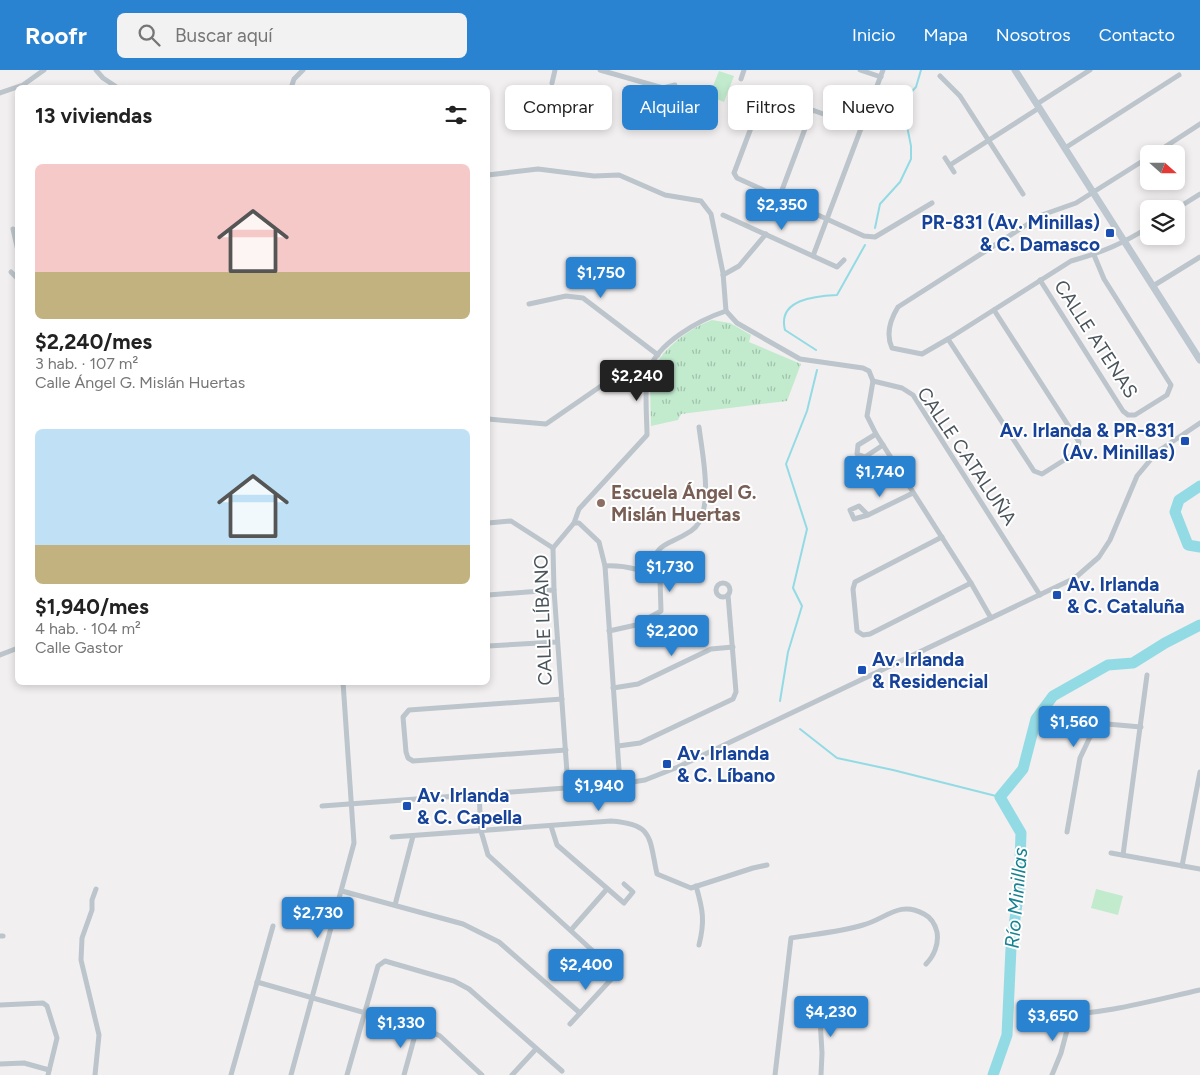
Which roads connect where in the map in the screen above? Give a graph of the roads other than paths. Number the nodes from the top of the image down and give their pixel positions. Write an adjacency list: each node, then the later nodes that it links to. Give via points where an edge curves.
1 (44, 70): 16 (street)
2 (96, 70): 17 (street)
3 (303, 70): 18 (street)
4 (555, 70): 15 (street)
5 (600, 70): 19 (street)
6 (744, 70): 14 (street)
7 (860, 70): 13 (street)
8 (883, 70): 13 (street)
9 (1015, 70): 23 (street)
10 (1090, 70): 23 (street)
11 (1179, 75): 30 (street)
12 (940, 76): 28 (street, via 960,96)
13 (881, 77): 20 (street)
14 (741, 80)
15 (552, 83)
16 (24, 85)
17 (114, 85)
18 (292, 85)
19 (652, 85)
20 (878, 85)
21 (15, 88): 22 (street)
22 (0, 93)
23 (1038, 106): 28 (street); 30 (street)
24 (1200, 124): 29 (street)
25 (750, 130): 39 (street, via 734,173 737,178)
26 (804, 130): 39 (street)
27 (861, 130): 43 (street)
28 (988, 140): 33 (street); 37 (street)
29 (1168, 145)
30 (1065, 148): 36 (street)
31 (945, 158): 33 (street)
32 (1140, 163): 36 (street)
33 (950, 165): 34 (street)
34 (954, 172)
35 (490, 175): 54 (street, via 538,169 594,176 619,175 665,195 701,201 711,214)
36 (1093, 193): 48 (street); 61 (street, via 1076,203 1042,214 898,307 888,338 892,348 922,354)
37 (1023, 194)
38 (1200, 194): 41 (street)
39 (779, 198): 43 (street)
40 (932, 203): 43 (street, via 875,237 862,235)
41 (1185, 203)
42 (723, 215): 46 (street)
43 (828, 219): 50 (street)
44 (13, 229): 47 (street)
45 (1140, 233): 48 (street)
46 (766, 234): 50 (street); 54 (street, via 739,266)
47 (15, 238)
48 (1125, 242): 49 (street); 57 (street)
49 (1094, 255): 56 (street, via 1071,260); 56 (street, CALLE ATENAS, via 1104,279 1171,386 1167,395 1135,416 1123,410)
50 (813, 256): 52 (street, via 837,267)
51 (1200, 257): 57 (street)
52 (844, 260)
53 (11, 272): 55 (street)
54 (723, 275): 60 (street)
55 (15, 276)
56 (1040, 280): 59 (street)
57 (1153, 286): 63 (street)
58 (529, 304): 62 (street, via 566,296 583,298)
59 (994, 310): 61 (street); 61 (street, via 1079,442 1077,452 1053,468 1042,474 1034,471)
60 (726, 311): 62 (street, via 706,317 681,332); 65 (street, via 738,323 800,359 863,368 869,371)
61 (948, 339)
62 (658, 355): 64 (street)
63 (1200, 360)
64 (647, 374): 66 (street, via 618,375 546,424); 74 (street, CALLE LÍBANO, via 647,434 579,509)
65 (873, 381): 69 (street, via 867,416); 83 (street, CALLE CATALUÑA, via 902,388 913,395)
66 (490, 419)
67 (1200, 422): 83 (street, via 1157,452 1137,476 1110,540 1099,557 1075,578)
68 (699, 427): 78 (street, via 705,473 705,507 701,522 691,531 663,545 654,555)
69 (876, 434): 70 (street); 70 (street, via 858,445 857,454 865,457)
70 (883, 445): 71 (street)
71 (913, 492): 72 (street); 75 (street)
72 (868, 515)
73 (490, 522): 76 (street, via 511,521)
74 (574, 523): 76 (street, CALLE LÍBANO); 77 (street, via 579,523 599,542)
75 (942, 537): 79 (street); 79 (street, via 855,582 857,631 862,635 870,634)
76 (553, 548): 80 (street, CALLE LÍBANO)
77 (605, 566): 78 (street, via 622,565); 85 (street)
78 (648, 572): 85 (street, via 660,580 661,611 636,625)
79 (971, 584): 84 (street)
80 (554, 590): 81 (street); 86 (street, CALLE LÍBANO)
81 (490, 595)
82 (728, 595): 88 (street)
83 (1040, 595): 84 (street)
84 (991, 618): 99 (street, via 678,767 646,780)
85 (609, 631): 93 (street)
86 (558, 642): 87 (street); 94 (street, CALLE LÍBANO)
87 (490, 646)
88 (733, 647): 93 (street, via 711,650 638,684); 96 (street, via 736,692 733,699 640,743)
89 (15, 649): 90 (street)
90 (0, 655)
91 (1147, 675): 95 (street)
92 (343, 685): 102 (street)
93 (614, 688): 96 (street)
94 (562, 699): 97 (street, CALLE LÍBANO); 97 (street, via 409,710 403,717 406,752 413,761)
95 (1141, 727): 106 (street, via 1107,724 1090,737 1080,758); 110 (street)
96 (618, 746): 99 (street)
97 (566, 750): 100 (street, CALLE LÍBANO)
98 (1200, 772): 112 (street)
99 (620, 784): 100 (street)
100 (568, 788): 101 (street)
101 (479, 794): 102 (street); 105 (street)
102 (352, 804): 103 (street); 118 (street, via 354,843)
103 (322, 806)
104 (551, 826): 105 (street); 115 (street, via 612,821 641,826 648,835 657,874 691,888); 117 (street, via 557,845)
105 (482, 831): 107 (street); 121 (street, via 488,855)
106 (1067, 832)
107 (413, 836): 108 (street); 119 (street)
108 (392, 837)
109 (1111, 853): 110 (street)
110 (1124, 855): 112 (street)
111 (767, 866): 115 (street)
112 (1182, 866): 113 (street)
113 (1200, 869)
114 (624, 884): 117 (street, via 633,892 624,903)
115 (696, 886): 122 (street, via 704,917)
116 (96, 889): 139 (street, via 82,938 81,960 99,1035)
117 (607, 889): 121 (street)
118 (342, 891): 119 (street); 126 (street)
119 (395, 905): 130 (street, via 463,924 499,942)
120 (273, 926): 124 (street)
121 (571, 930): 130 (street, via 617,973)
122 (699, 945)
123 (926, 964): 146 (street, via 935,951 936,931 930,917 909,908 889,913 865,925 791,938)
124 (257, 982): 126 (street); 140 (street)
125 (1200, 990): 132 (street)
126 (312, 998): 129 (street); 141 (street)
127 (819, 1001): 147 (street)
128 (0, 1005): 138 (street, via 43,1003 47,1006 57,1038)
129 (364, 1012): 134 (street); 135 (street, via 378,966 385,961 454,981 469,989); 142 (street)
130 (580, 1013): 133 (street)
131 (1052, 1015): 132 (street)
132 (1071, 1015): 148 (street)
133 (570, 1024)
134 (417, 1028): 143 (street); 144 (street, via 440,1036)
135 (536, 1049): 137 (street); 145 (street)
136 (0, 1064): 138 (street, via 24,1063)
137 (562, 1071)
138 (49, 1072)
139 (95, 1075)
140 (231, 1075)
141 (291, 1075)
142 (347, 1075)
143 (404, 1075)
144 (482, 1075)
145 (512, 1075)
146 (775, 1075)
147 (821, 1075)
148 (1052, 1075)

